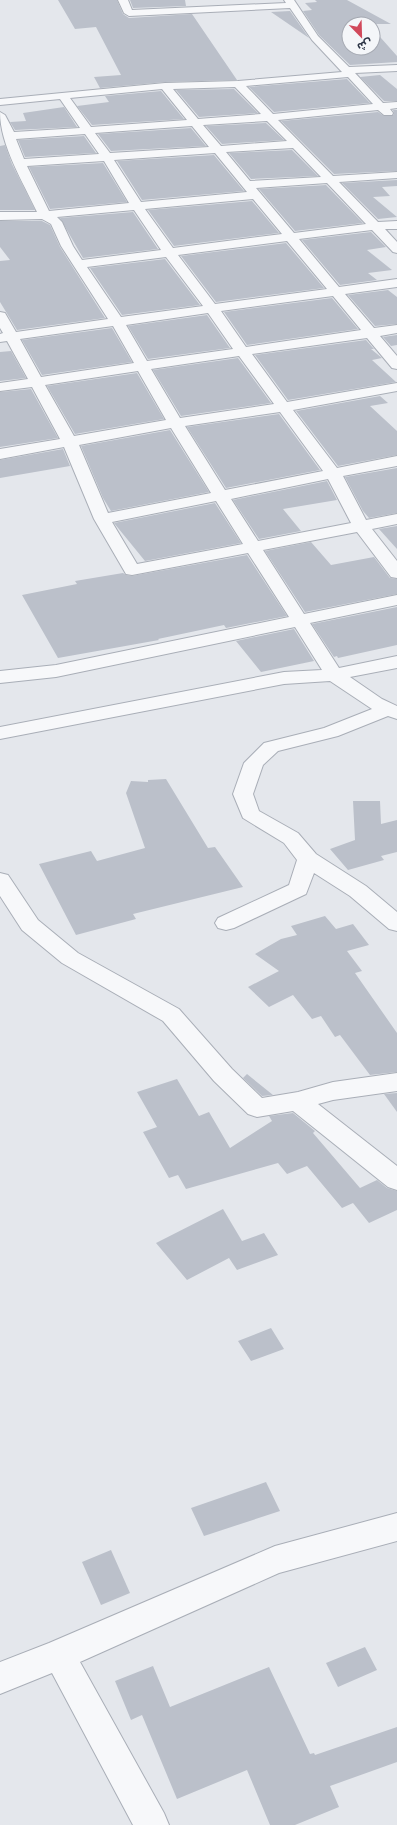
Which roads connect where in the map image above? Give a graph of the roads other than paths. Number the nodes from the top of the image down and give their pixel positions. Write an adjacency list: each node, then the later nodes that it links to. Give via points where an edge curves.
1 (123, 0): 2 (street, via 130,13)
2 (291, 2): 4 (street, via 315,38)
3 (397, 68): 4 (street)
4 (349, 72): 5 (street); 10 (street)
5 (238, 84): 6 (street); 12 (street)
6 (165, 86): 7 (street); 14 (street)
7 (62, 95): 8 (street); 15 (street)
8 (0, 102)
9 (397, 105): 10 (street)
10 (380, 106): 12 (street); 13 (street)
11 (0, 116): 16 (street)
12 (271, 117): 14 (street); 17 (street)
13 (397, 119)
14 (196, 123): 15 (street); 18 (street)
15 (87, 130): 16 (street); 19 (street)
16 (10, 136): 20 (street)
17 (296, 144): 18 (street); 22 (street)
18 (218, 149): 19 (street); 23 (street)
19 (107, 157): 20 (street); 25 (street)
20 (20, 163): 26 (street)
21 (397, 175): 22 (street)
22 (330, 179): 23 (street); 29 (street)
23 (247, 185): 24 (street)
24 (256, 194): 25 (street); 30 (street)
25 (137, 206): 26 (street); 32 (street)
26 (45, 215): 27 (street); 33 (street, via 56,222)
27 (0, 216)
28 (397, 225): 29 (street)
29 (375, 226): 30 (street); 31 (street)
30 (292, 238): 32 (street); 35 (street)
31 (397, 249)
32 (169, 252): 33 (street); 36 (street)
33 (79, 264): 38 (street)
34 (397, 283): 35 (street)
35 (337, 292): 36 (street); 40 (street)
36 (212, 309): 38 (street); 42 (street)
37 (0, 316): 41 (street)
38 (118, 323): 41 (street); 44 (street)
39 (397, 329): 40 (street)
40 (371, 333): 42 (street); 43 (street)
41 (6, 337): 45 (street)
42 (242, 352): 44 (street); 48 (street)
43 (397, 365)
44 (142, 367): 45 (street); 49 (street)
45 (38, 382): 46 (street); 50 (street)
46 (0, 387)
47 (397, 387): 48 (street)
48 (284, 407): 49 (street); 53 (street)
49 (175, 423): 50 (street); 54 (street)
50 (70, 442): 51 (street); 55 (street)
51 (0, 454)
52 (397, 461): 53 (street)
53 (333, 473): 54 (street); 57 (street)
54 (221, 495): 55 (street); 58 (street)
55 (102, 519): 58 (street, via 132,570)
56 (397, 519): 57 (street)
57 (361, 526): 58 (street); 59 (street)
58 (253, 546): 61 (street)
59 (397, 573)
60 (397, 600): 61 (street)
61 (298, 620): 63 (street); 64 (street, via 56,671)
62 (397, 662): 63 (street)
63 (334, 675): 65 (street, via 375,703); 66 (street, via 284,678)
64 (0, 677)
65 (393, 711): 67 (street, via 330,732 271,747 254,763 243,794 250,814 291,838)
66 (0, 733)
67 (308, 859): 69 (street, via 298,889); 70 (street, via 358,891)
68 (0, 880): 72 (street, via 30,925 70,958 171,1015 222,1075 257,1108)
69 (226, 923)
70 (397, 924)
71 (397, 1082): 72 (street, via 333,1092)
72 (298, 1101): 73 (street)
73 (397, 1180)
74 (397, 1527): 75 (street, via 275,1560)
75 (59, 1655): 76 (street); 77 (street)
76 (0, 1678)
77 (152, 1825)

